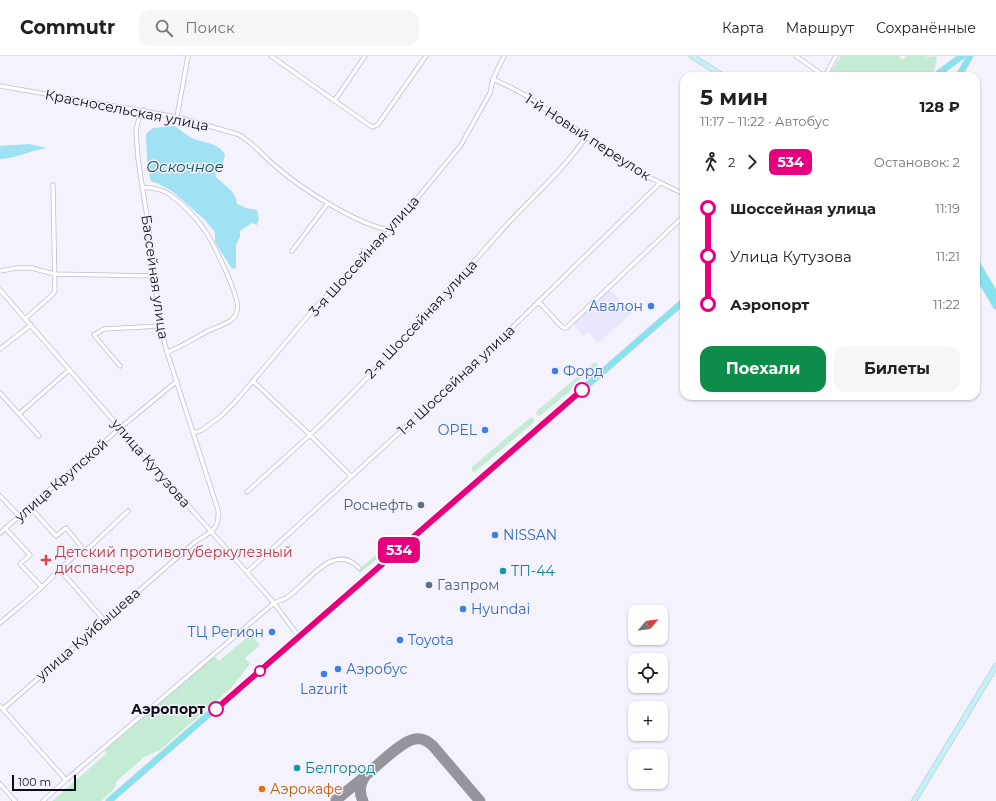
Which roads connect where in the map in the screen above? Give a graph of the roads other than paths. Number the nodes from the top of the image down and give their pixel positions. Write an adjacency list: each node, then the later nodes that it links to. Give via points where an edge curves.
1 (188, 56): 20 (street)
2 (272, 56): 18 (street)
3 (365, 56): 18 (street)
4 (426, 56): 18 (street, via 377,125 370,126)
5 (504, 56): 16 (street, 3-я Шоссейная улица)
6 (692, 56): 11 (main road)
7 (796, 56): 12 (street)
8 (836, 56): 13 (street)
9 (962, 56): 14 (main road)
10 (970, 56): 15 (main road)
11 (716, 72)
12 (818, 72)
13 (826, 72)
14 (940, 72)
15 (961, 72)
16 (494, 79): 21 (street, 1-й Новый переулок, via 525,95); 28 (street, 3-я Шоссейная улица, via 490,93 461,145)
17 (0, 86): 19 (street, Красносельская улица)
18 (335, 100)
19 (144, 110): 20 (street, Красносельская улица); 24 (street, Бассейная улица, via 136,130)
20 (177, 117): 26 (street, Красносельская улица, via 245,138 282,172)
21 (586, 137): 22 (street, 1-й Новый переулок); 53 (street, 2-я Шоссейная улица, via 575,153 400,343)
22 (660, 183): 25 (street, 1-й Новый переулок); 37 (street, 1-я Шоссейная улица)
23 (53, 185): 32 (street)
24 (142, 187): 33 (street, Бассейная улица); 44 (street, via 166,192 195,218 212,243 238,303 238,310 232,320)
25 (680, 192)
26 (328, 203): 28 (street, Красносельская улица, via 381,229); 29 (street)
27 (680, 220): 37 (street, via 568,327 561,326)
28 (391, 230): 47 (street, 3-я Шоссейная улица, via 314,309)
29 (292, 251)
30 (980, 269): 36 (main road)
31 (0, 271): 32 (street, via 32,268)
32 (54, 274): 33 (street); 40 (street, via 55,291)
33 (154, 276): 42 (street, Бассейная улица)
34 (980, 279): 39 (main road)
35 (0, 290): 40 (street, улица Кутузова)
36 (996, 296)
37 (539, 302): 55 (street, 1-я Шоссейная улица)
38 (680, 305): 72 (main road)
39 (996, 306)
40 (25, 319): 41 (street, улица Кутузова)
41 (31, 325): 43 (street); 46 (street, улица Кутузова)
42 (160, 326): 44 (street, Бассейная улица); 45 (street, via 104,329 94,335)
43 (0, 349)
44 (167, 352): 48 (street, Бассейная улица)
45 (120, 366)
46 (69, 370): 50 (street); 51 (street, улица Кутузова)
47 (253, 381): 52 (street, 3-я Шоссейная улица, via 221,416 202,430); 53 (street)
48 (176, 382): 51 (street, улица Крупской); 52 (street, Бассейная улица)
49 (0, 393): 50 (street)
50 (19, 414): 54 (street)
51 (120, 428): 58 (street, улица Крупской); 62 (street, улица Кутузова)
52 (193, 432): 62 (street, Бассейная улица, via 218,510 217,525)
53 (310, 435): 55 (street); 56 (street, 2-я Шоссейная улица)
54 (39, 436)
55 (351, 476): 67 (street, 1-я Шоссейная улица)
56 (247, 492)
57 (0, 496): 60 (street)
58 (30, 506): 60 (street, улица Крупской); 64 (street, via 56,536 66,528)
59 (128, 511): 64 (street)
60 (19, 516): 61 (street, улица Крупской)
61 (6, 528): 63 (street, улица Крупской); 68 (street, via 30,555 20,564)
62 (211, 531): 67 (street, улица Кутузова); 70 (street, улица Куйбышева)
63 (0, 533)
64 (84, 550): 66 (street)
65 (358, 568): 69 (street, via 348,560 331,561 286,597)
66 (60, 570): 68 (street); 70 (street)
67 (247, 572): 69 (street, улица Кутузова)
68 (42, 587): 71 (street)
69 (274, 603): 72 (street, улица Кутузова); 75 (street)
70 (104, 620): 74 (street, улица Куйбышева)
71 (0, 623)
72 (299, 637): 79 (main road)
73 (996, 666): 80 (main road)
74 (1, 707): 75 (street)
75 (66, 780): 78 (street)
76 (0, 784): 77 (street)
77 (15, 801)
78 (43, 801)
79 (109, 801)
80 (914, 801)

